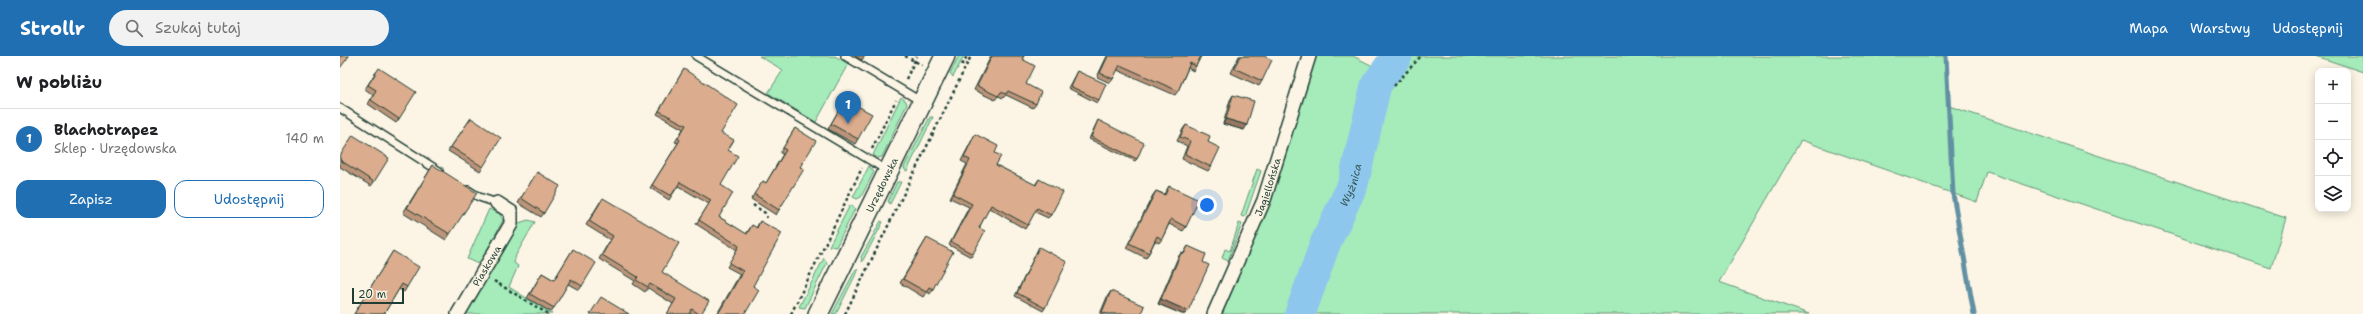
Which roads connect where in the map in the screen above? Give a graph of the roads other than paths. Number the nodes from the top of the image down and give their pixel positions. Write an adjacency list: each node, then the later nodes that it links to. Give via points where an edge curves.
1 (696, 56): 7 (lane)
2 (845, 56): 5 (lane)
3 (945, 56): 5 (street, Urzędowska)
4 (1310, 56): 13 (street, Jagiellońska, via 1264,200)
5 (922, 102): 7 (street, Urzędowska)
6 (340, 108): 8 (lane)
7 (888, 171): 12 (street, Urzędowska)
8 (446, 176)
9 (460, 184): 10 (lane, via 480,197)
10 (497, 203): 11 (street, Piaskowa, via 511,212 511,224)
11 (458, 314)
12 (818, 314)
13 (1214, 314)

